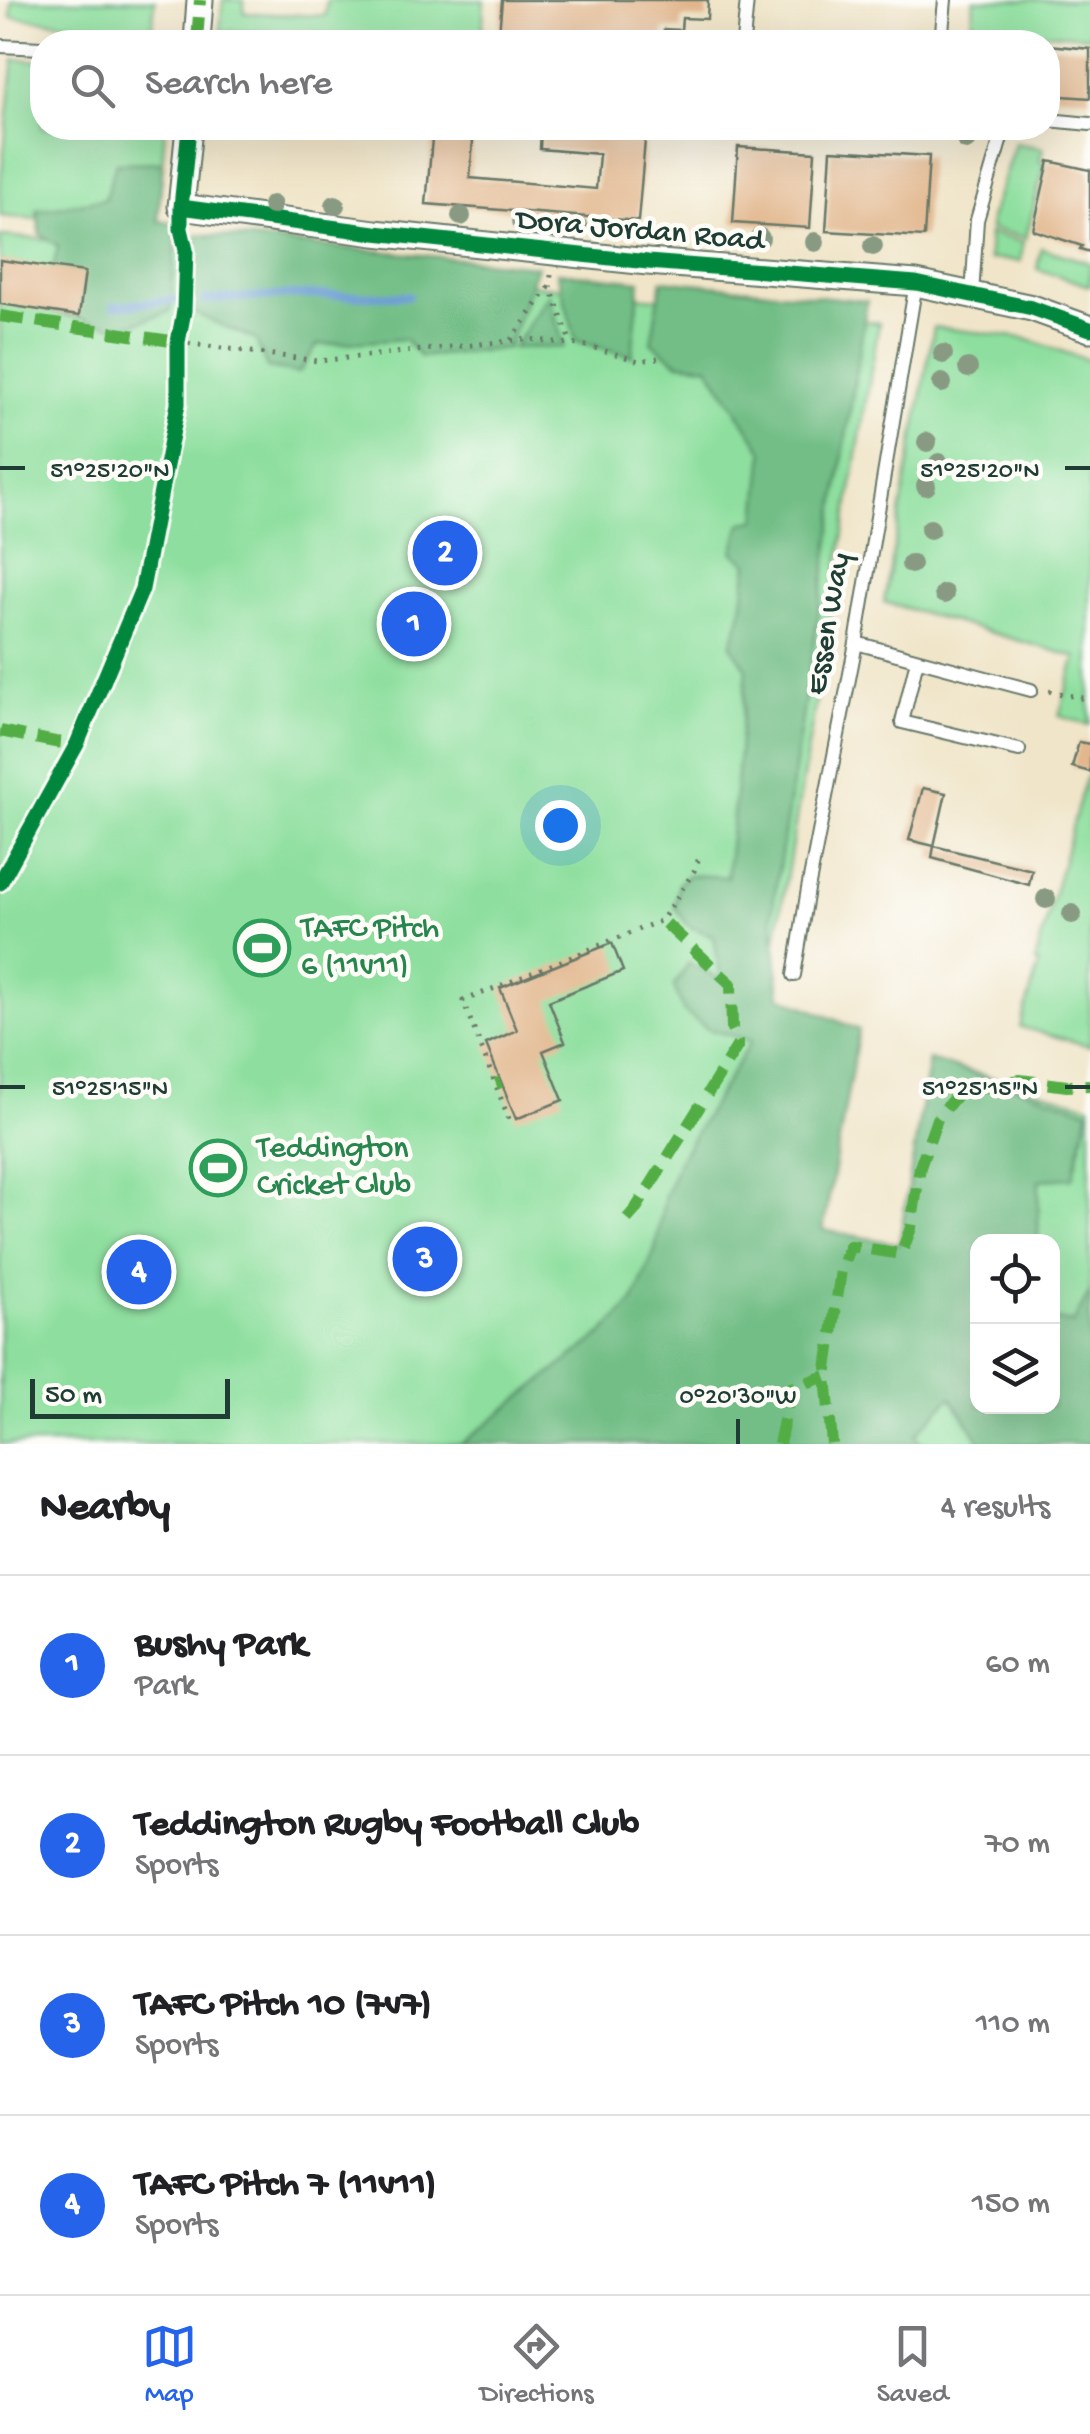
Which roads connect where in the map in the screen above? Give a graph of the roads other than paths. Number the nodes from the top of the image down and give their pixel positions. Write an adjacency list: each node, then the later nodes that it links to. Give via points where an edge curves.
1 (200, 0): 4 (street)
2 (746, 0): 5 (lane)
3 (945, 0): 6 (lane)
4 (198, 30)
5 (744, 30)
6 (942, 30)
7 (0, 46): 8 (lane)
8 (30, 47)
9 (1060, 121): 10 (lane)
10 (1090, 124)
11 (188, 140): 13 (street, Dora Jordan Road, via 181,218)
12 (1000, 140): 14 (lane, via 977,220)
13 (916, 283): 14 (street, Dora Jordan Road); 16 (lane, Essen Way)
14 (972, 295): 15 (street, Dora Jordan Road)
15 (1090, 329)
16 (856, 642): 17 (lane); 20 (lane, Essen Way)
17 (917, 660): 18 (lane); 19 (lane, via 902,722)
18 (1031, 690)
19 (1019, 750)
20 (794, 975)

